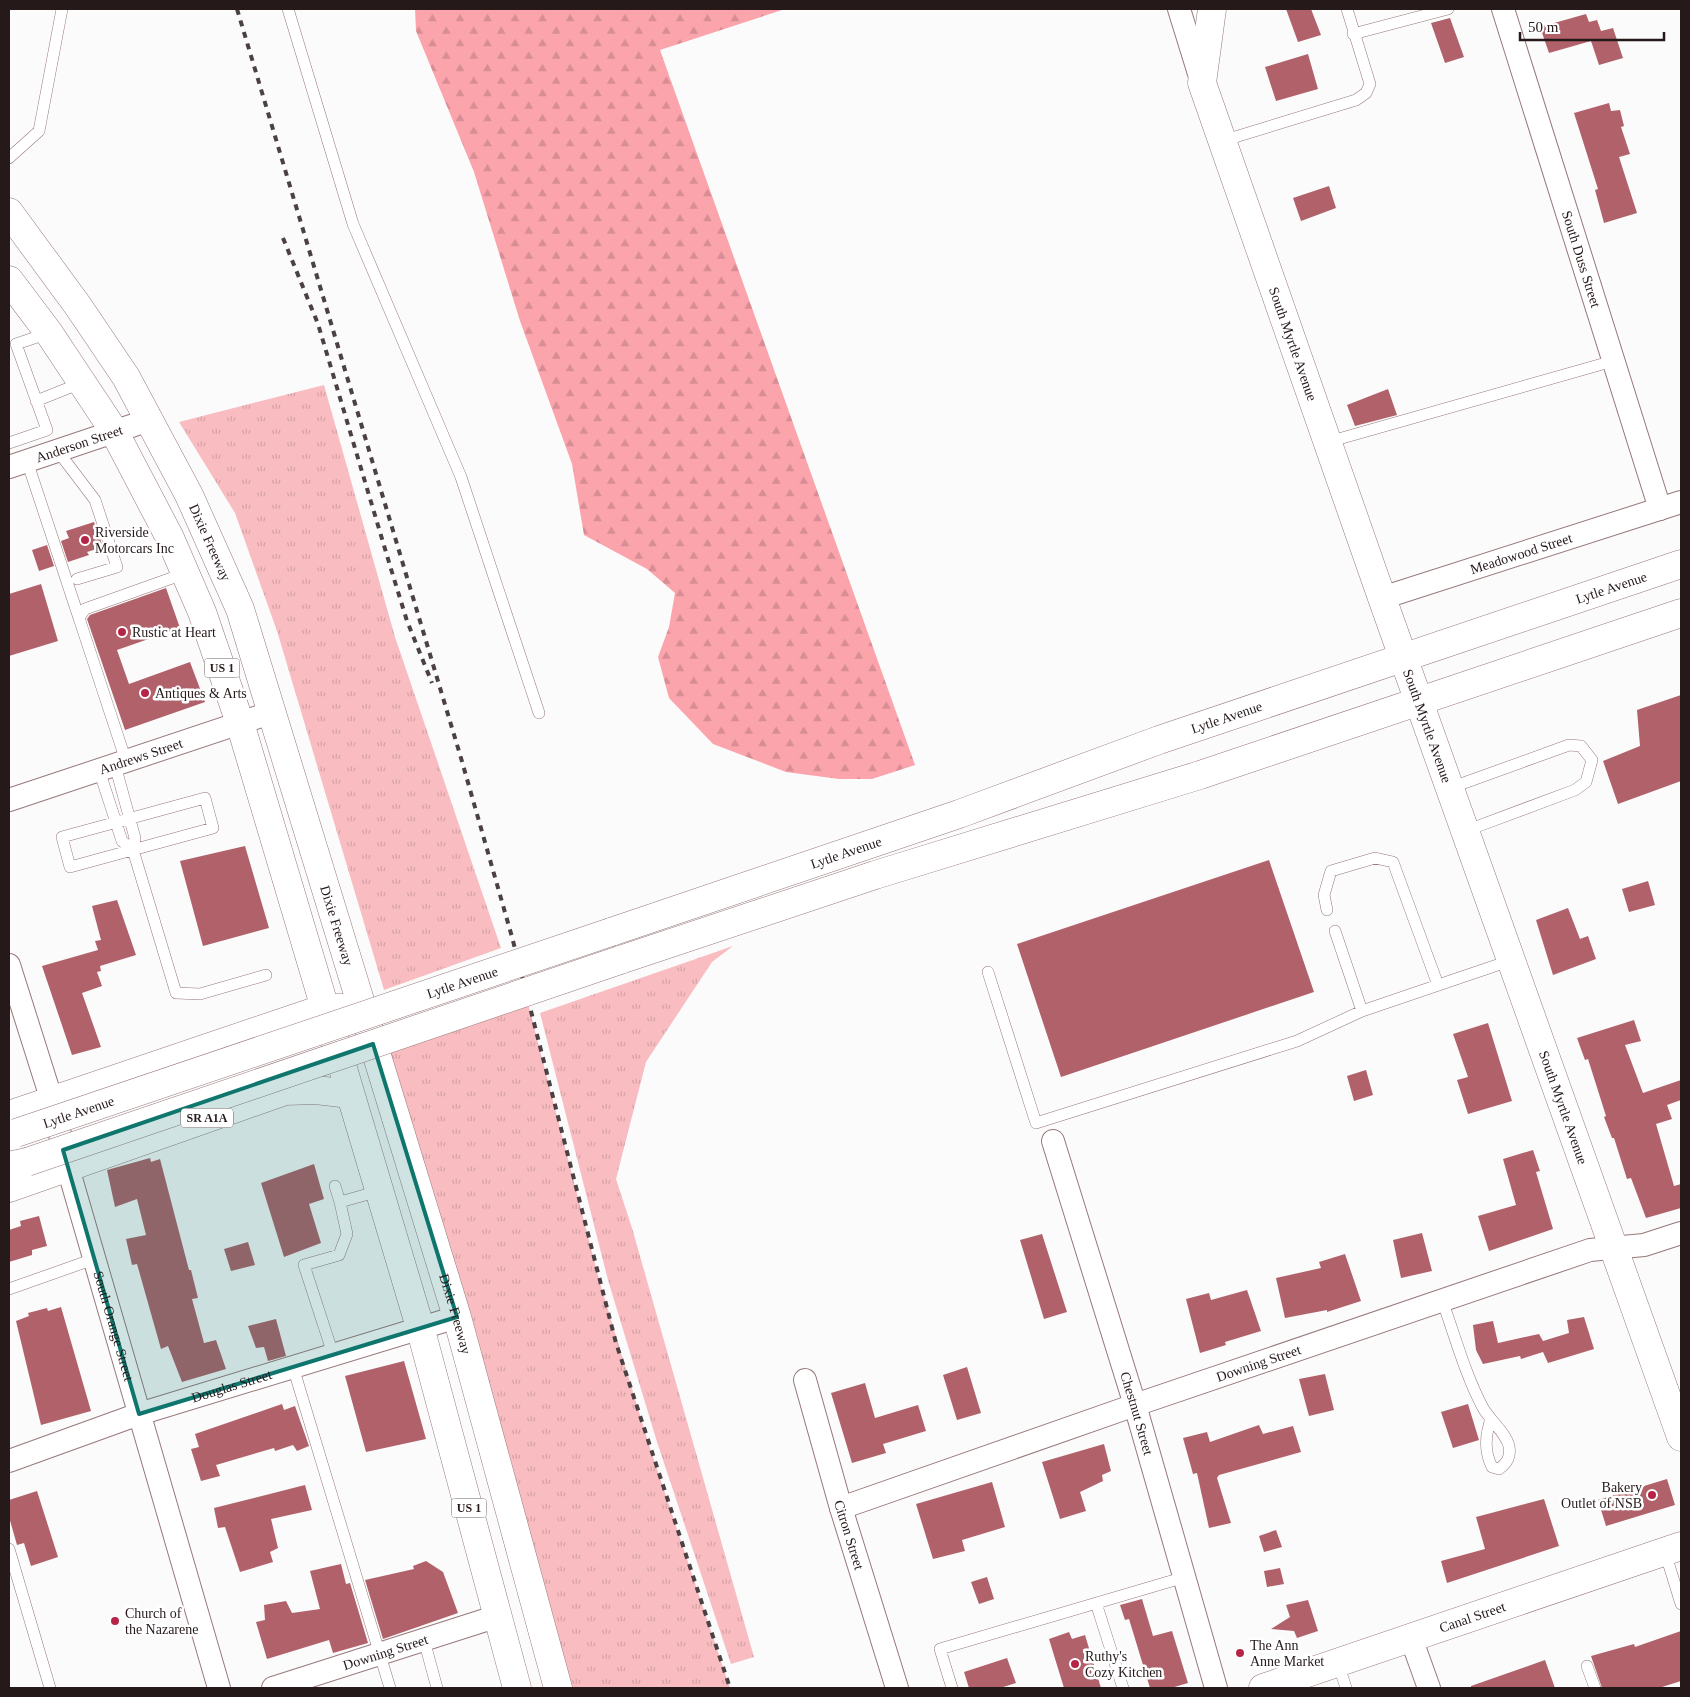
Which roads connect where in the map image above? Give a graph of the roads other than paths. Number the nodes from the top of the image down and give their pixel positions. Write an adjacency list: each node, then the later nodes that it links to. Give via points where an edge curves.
1 (62, 9): 11 (lane, via 39,131)
2 (288, 9): 35 (lane, via 353,224 462,477)
3 (1179, 9): 9 (street)
4 (1212, 9): 9 (main road, South Myrtle Avenue)
5 (1347, 9): 8 (lane)
6 (1448, 9): 8 (lane)
7 (1503, 9): 15 (street, South Duss Street)
8 (1353, 34): 10 (lane, via 1370,84 1366,93 1356,100)
9 (1202, 83): 10 (main road, South Myrtle Avenue)
10 (1222, 141): 20 (main road, South Myrtle Avenue)
11 (9, 158)
12 (9, 212): 18 (main road, Dixie Freeway / US 1, via 106,346)
13 (9, 280): 14 (main road, US 1)
14 (49, 333): 16 (main road, US 1); 17 (lane, via 16,344)
15 (1613, 361): 20 (lane); 25 (street, South Duss Street)
16 (83, 382): 17 (lane); 19 (main road, US 1)
17 (36, 401): 21 (lane, via 47,430)
18 (149, 420): 19 (street, Anderson Street); 34 (main road, Dixie Freeway / US 1, via 223,568 240,609)
19 (114, 431): 22 (street, Anderson Street); 27 (main road, US 1)
20 (1328, 442): 29 (main road, South Myrtle Avenue)
21 (9, 443)
22 (57, 450): 23 (street, Anderson Street); 28 (lane, via 95,500 117,567)
23 (15, 462): 31 (lane)
24 (1681, 502): 25 (street, Meadowood Street)
25 (1660, 509): 29 (street, Meadowood Street)
26 (1681, 564): 32 (main road, Lytle Avenue)
27 (186, 573): 31 (lane, via 85,609); 36 (main road, US 1)
28 (77, 579)
29 (1382, 598): 32 (main road, South Myrtle Avenue)
30 (1681, 613): 33 (main road)
31 (79, 618): 37 (lane)
32 (1403, 658): 33 (main road, South Myrtle Avenue); 58 (main road, Lytle Avenue, bridge, via 1169,736 959,814 611,932)
33 (1419, 702): 38 (main road, South Myrtle Avenue); 60 (main road, bridge, via 1200,775 884,872)
34 (273, 712): 36 (street, Andrews Street); 53 (main road, Dixie Freeway / US 1)
35 (539, 713)
36 (240, 723): 37 (street, Andrews Street); 51 (main road, US 1)
37 (113, 765): 39 (street, Andrews Street); 40 (lane); 41 (lane)
38 (1450, 788): 42 (main road, South Myrtle Avenue); 42 (lane, via 1569,744 1581,746 1592,760 1586,782 1575,790)
39 (9, 800)
40 (130, 818): 41 (lane); 43 (lane, via 135,838); 43 (lane, via 205,798 213,828)
41 (115, 822): 43 (lane, via 122,841); 43 (lane, via 62,837 70,867)
42 (1466, 831): 46 (main road, South Myrtle Avenue)
43 (133, 850): 49 (lane, via 176,993 200,994)
44 (1326, 910): 50 (lane, via 1324,896 1331,871 1375,858 1393,862)
45 (1335, 931): 52 (lane)
46 (1512, 960): 50 (lane); 67 (main road, South Myrtle Avenue)
47 (9, 965): 57 (street, South Orange Street)
48 (988, 972): 52 (lane, via 1036,1122 1297,1041)
49 (266, 975)
50 (1438, 985): 52 (lane)
51 (325, 1008): 53 (main road, via 344,1008); 54 (main road, US 1); 57 (main road)
52 (1362, 1011)
53 (365, 1016): 54 (main road); 71 (main road, Dixie Freeway / US 1)
54 (339, 1056): 55 (main road, via 318,1075); 56 (main road, US 1)
55 (285, 1091): 56 (main road, SR A1A); 61 (main road, SR A1A)
56 (350, 1094): 64 (main road, US 1)
57 (52, 1101): 58 (main road); 61 (street, South Orange Street)
58 (11, 1128)
59 (1053, 1141): 76 (street, Chestnut Street)
60 (18, 1164)
61 (68, 1168): 63 (main road, SR A1A); 68 (street, South Orange Street)
62 (335, 1186): 65 (lane)
63 (9, 1188)
64 (379, 1191): 65 (lane); 72 (main road, US 1)
65 (340, 1202): 73 (lane, via 347,1234 339,1255 304,1265)
66 (1681, 1233): 67 (street, Downing Street, via 1644,1245)
67 (1615, 1248): 70 (street, Downing Street, via 1590,1250); 79 (main road, South Myrtle Avenue)
68 (94, 1259): 69 (lane); 77 (street, South Orange Street)
69 (9, 1289)
70 (1442, 1300): 76 (street, Downing Street); 78 (lane, via 1464,1363)
71 (457, 1317): 72 (street, Douglas Street); 99 (main road, Dixie Freeway / US 1)
72 (420, 1327): 73 (street, Douglas Street); 87 (main road, US 1)
73 (333, 1354): 74 (street, Douglas Street)
74 (293, 1367): 77 (street, Douglas Street); 90 (lane)
75 (805, 1380): 81 (street, Citron Street)
76 (1135, 1404): 81 (street, Downing Street); 84 (street, Chestnut Street)
77 (140, 1414): 80 (street, Douglas Street); 94 (street, South Orange Street)
78 (1491, 1419)
79 (1681, 1437)
80 (9, 1461)
81 (841, 1508): 100 (street, Citron Street)
82 (9, 1549): 93 (lane)
83 (1673, 1549): 86 (lane); 88 (main road, Canal Street)
84 (1185, 1577): 85 (lane); 103 (street, Chestnut Street)
85 (1096, 1603): 101 (lane, via 940,1649); 102 (lane)
86 (1681, 1604)
87 (498, 1616): 89 (street, Downing Street); 98 (main road, US 1)
88 (1411, 1638): 92 (main road, Canal Street); 105 (street)
89 (424, 1640): 90 (street, Downing Street); 97 (lane)
90 (378, 1654): 95 (street, Downing Street); 96 (lane)
91 (1587, 1666): 106 (lane)
92 (1342, 1676): 104 (main road, Canal Street)
93 (50, 1688)
94 (219, 1688)
95 (273, 1688)
96 (390, 1688)
97 (438, 1688)
98 (518, 1688)
99 (558, 1688)
100 (897, 1688)
101 (952, 1688)
102 (1123, 1688)
103 (1216, 1688)
104 (1263, 1688)
105 (1429, 1688)
106 (1595, 1688)

